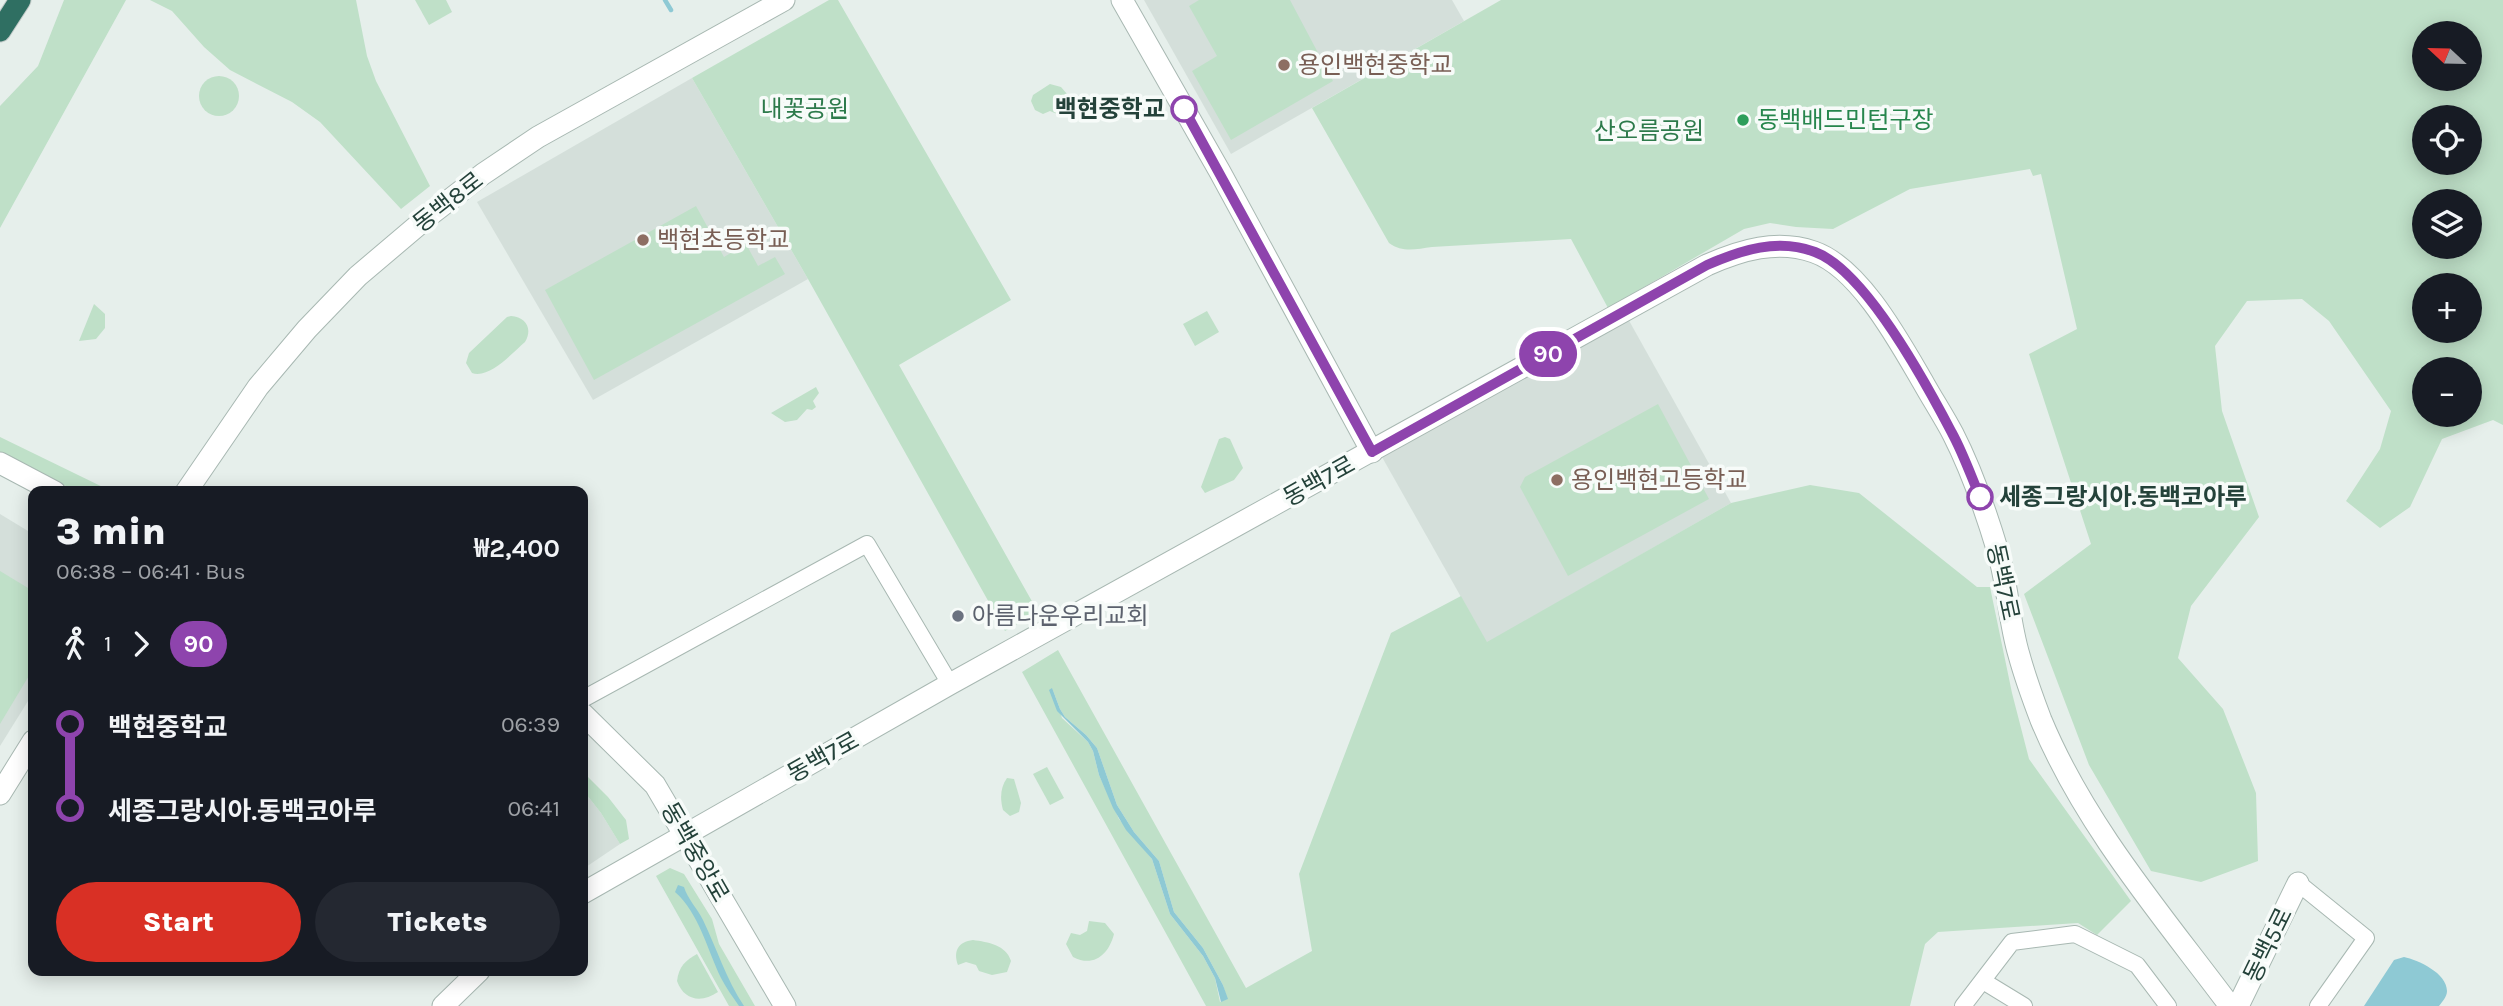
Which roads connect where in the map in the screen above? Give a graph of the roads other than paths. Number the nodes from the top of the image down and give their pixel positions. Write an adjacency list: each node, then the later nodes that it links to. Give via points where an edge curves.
1 (20, 0): 4 (highway)
2 (784, 0): 8 (street, 동백8로, via 538,137 430,215 358,276 307,329 258,387)
3 (1122, 0): 5 (street)
4 (0, 31)
5 (1372, 452): 9 (street, 동백7로); 24 (street, 동백7로, via 1707,265 1744,250 1782,246 1821,254 1868,297 1953,434 1984,505 2023,668 2042,721 2084,806)
6 (0, 463): 7 (street)
7 (44, 486)
8 (190, 486)
9 (950, 684): 10 (street, via 867,544); 14 (street, 동백7로)
10 (588, 696)
11 (588, 719): 14 (street, 동백중앙로, via 656,785)
12 (28, 749): 13 (street)
13 (0, 794)
14 (684, 834): 16 (street, 동백7로); 20 (street, 동백중앙로)
15 (2298, 883): 25 (street, 동백5로); 26 (street, via 2365,938)
16 (588, 890)
17 (474, 976): 19 (street)
18 (1983, 981): 21 (street); 22 (street); 23 (street, via 2012,942 2075,934 2137,965)
19 (443, 1006)
20 (785, 1006)
21 (1963, 1006)
22 (2024, 1006)
23 (2168, 1006)
24 (2230, 1006)
25 (2238, 1006)
26 (2318, 1006)

